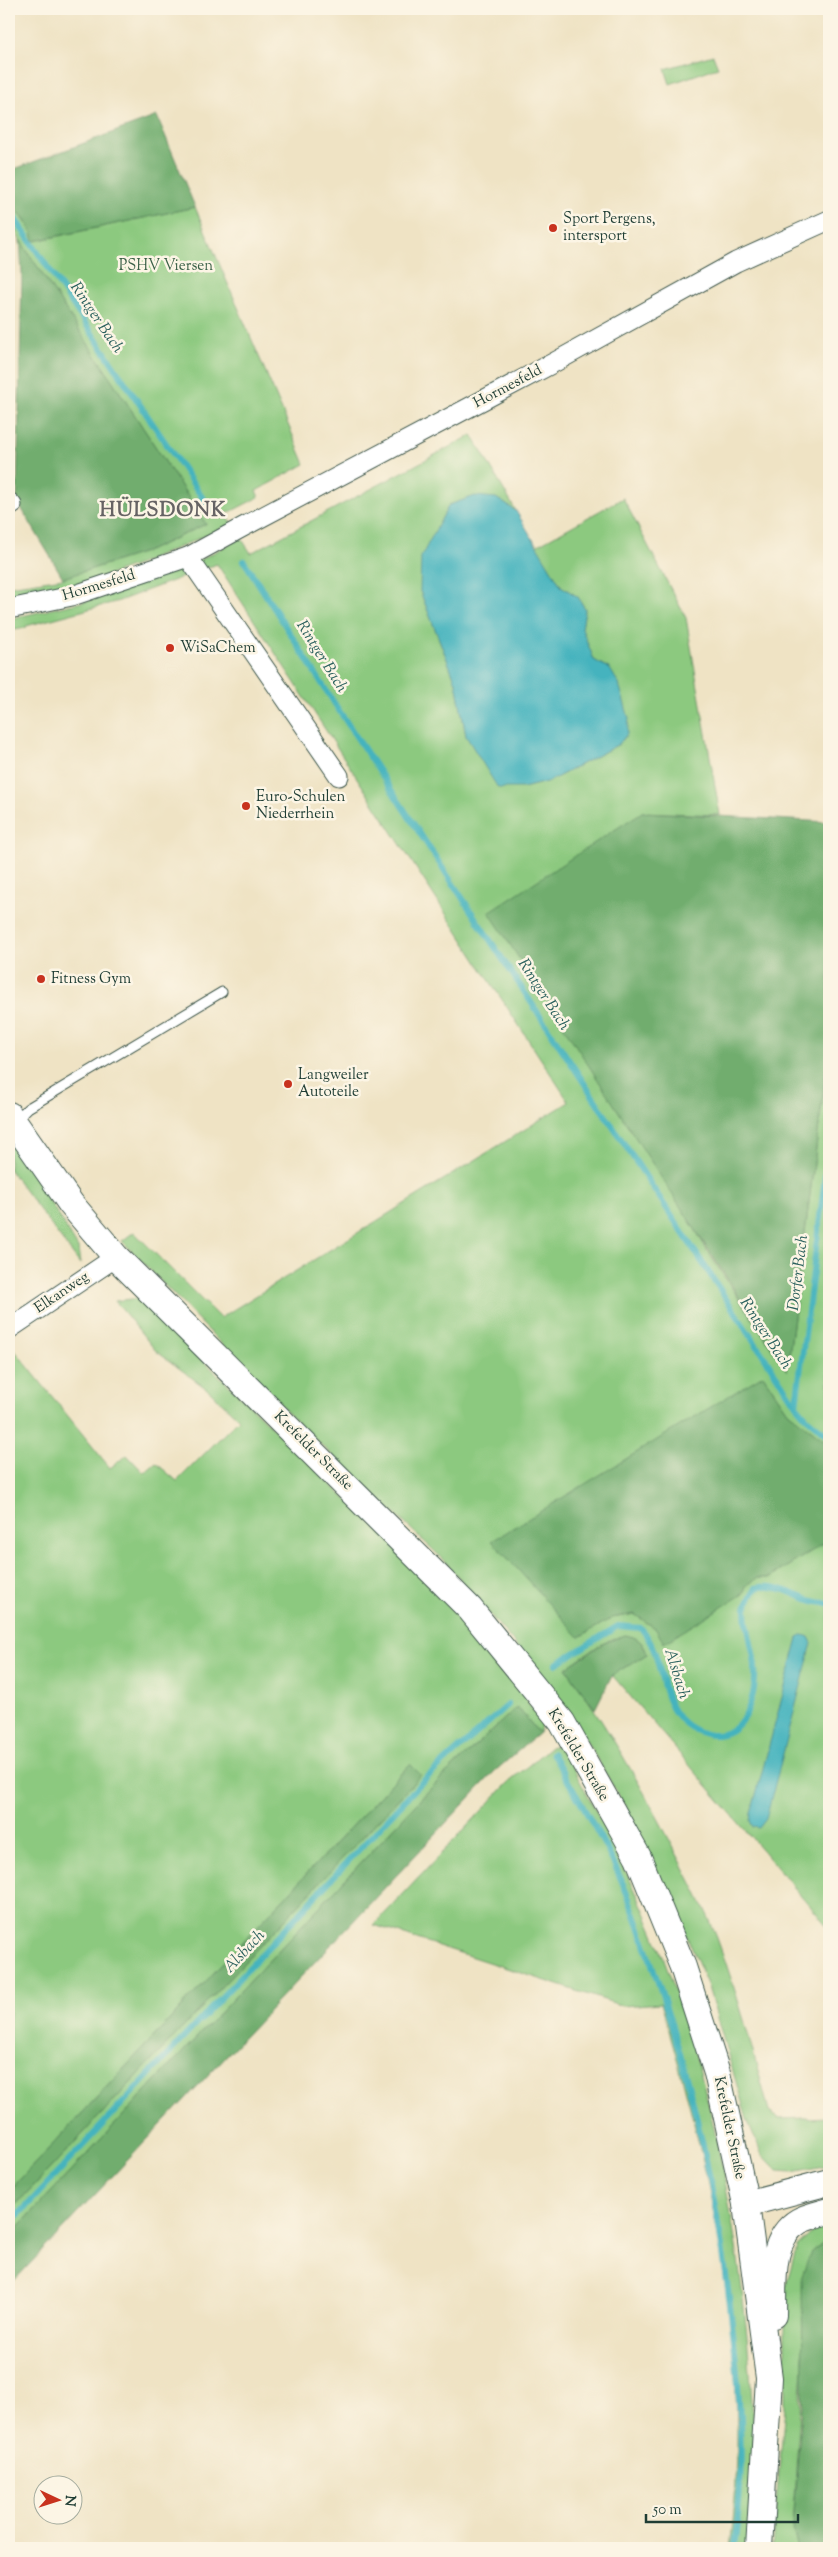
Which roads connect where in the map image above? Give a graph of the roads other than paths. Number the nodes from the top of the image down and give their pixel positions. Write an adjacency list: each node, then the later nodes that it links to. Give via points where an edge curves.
1 (829, 220): 2 (street, Hormesfeld, via 736,262)
2 (193, 555): 3 (street, Hormesfeld, via 72,596); 4 (street)
3 (9, 609)
4 (339, 776)
5 (222, 992): 6 (lane)
6 (11, 1119): 7 (main road, Krefelder Straße, via 71,1204)
7 (116, 1257): 8 (street, Elkanweg); 10 (main road, Krefelder Straße, via 470,1609 562,1722 638,1857 683,1967 717,2073)
8 (9, 1329)
9 (829, 2182): 10 (main road)
10 (746, 2204): 12 (main road, Krefelder Straße)
11 (829, 2211): 12 (main road, via 799,2221 784,2235 776,2253)
12 (769, 2378): 13 (main road, Krefelder Straße)
13 (759, 2548)

